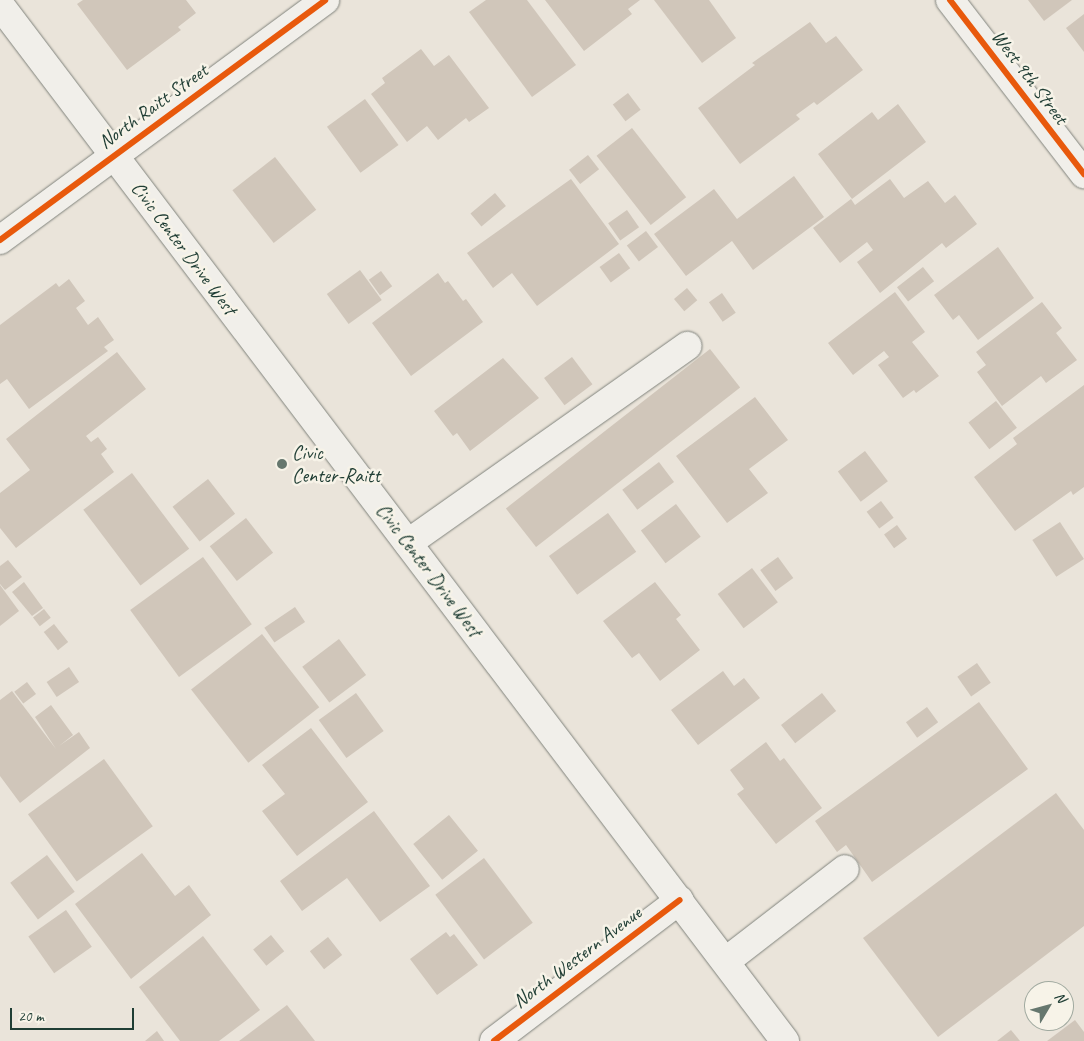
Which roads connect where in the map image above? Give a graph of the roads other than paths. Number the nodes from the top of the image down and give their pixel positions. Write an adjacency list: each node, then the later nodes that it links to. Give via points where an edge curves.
1 (325, 0): 4 (main road, North Raitt Street)
2 (950, 0): 5 (main road, West 9th Street)
3 (0, 5): 4 (main road, Civic Center Drive West)
4 (113, 155): 6 (main road, North Raitt Street); 8 (main road, Civic Center Drive West)
5 (1084, 174)
6 (0, 240)
7 (687, 346): 8 (main road)
8 (408, 543): 10 (main road, Civic Center Drive West)
9 (845, 870): 11 (main road)
10 (680, 900): 11 (main road, Civic Center Drive West); 12 (main road, North Western Avenue)
11 (726, 961): 13 (main road, Civic Center Drive West)
12 (494, 1041)
13 (785, 1041)

